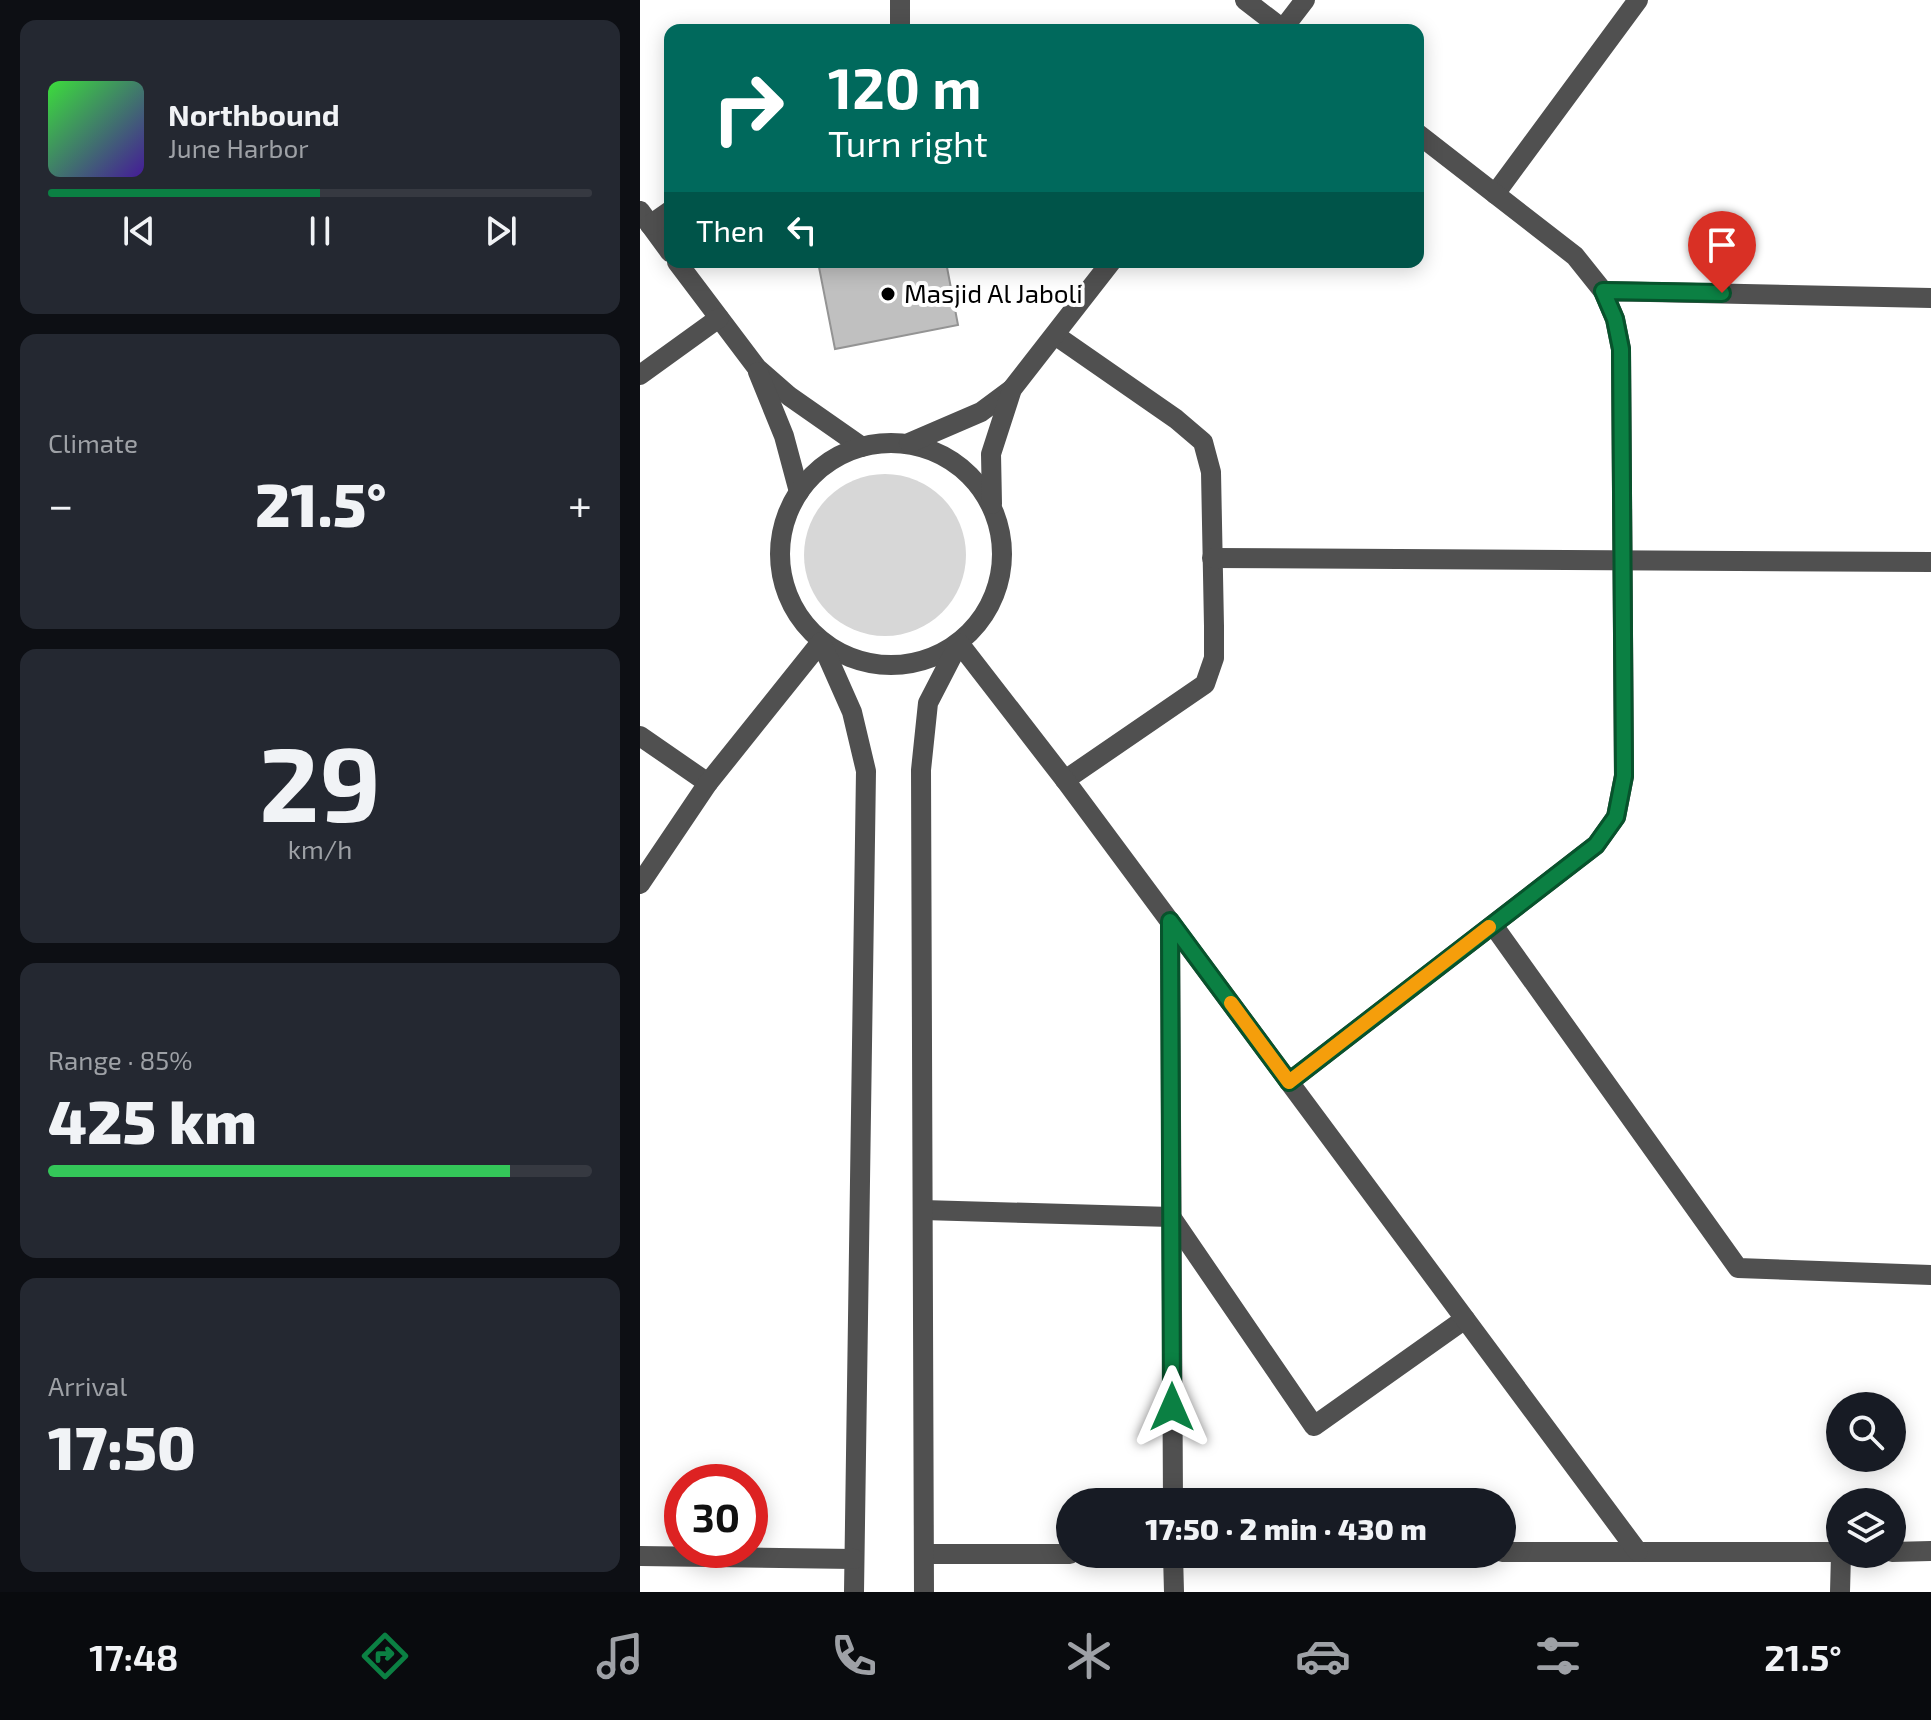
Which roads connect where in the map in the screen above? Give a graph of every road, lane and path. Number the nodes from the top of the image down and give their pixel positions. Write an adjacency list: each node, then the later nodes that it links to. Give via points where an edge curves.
1 (900, 0): 5 (street)
2 (1245, 0): 6 (street)
3 (1305, 0): 7 (street)
4 (1638, 0): 9 (street)
5 (900, 24)
6 (1275, 24)
7 (1287, 24)
8 (1424, 139): 9 (street)
9 (1495, 194): 14 (street, via 1575,256)
10 (645, 218): 11 (street)
11 (664, 244)
12 (682, 268): 16 (street)
13 (1106, 268): 17 (street)
14 (1603, 291): 15 (street); 26 (street, via 1621,349)
15 (1931, 298)
16 (719, 318): 18 (street); 19 (street)
17 (1055, 335): 20 (street); 25 (street, via 1203,442 1211,472)
18 (757, 368): 22 (street); 23 (street)
19 (640, 375)
20 (1012, 389): 21 (street, via 969,418); 24 (street, via 991,454)
21 (909, 443): 22 (street); 24 (street, via 943,455 973,478)
22 (862, 447): 23 (street, via 838,455)
23 (799, 492): 28 (street, via 788,508 779,544 782,580 796,614)
24 (993, 509): 29 (street, via 1002,545 999,582 984,616)
25 (1212, 558): 26 (street); 31 (street, via 1214,658 1205,684)
26 (1623, 560): 27 (street); 35 (street, via 1624,776 1616,817 1596,845)
27 (1931, 562)
28 (821, 642): 29 (street, via 853,660 890,667 927,661); 32 (street); 50 (street, via 852,712 866,771)
29 (959, 643): 31 (street); 37 (street, via 928,703 921,770)
30 (640, 736): 32 (street)
31 (1065, 780): 34 (street)
32 (708, 783): 33 (street)
33 (640, 884)
34 (1170, 921): 36 (street); 38 (street)
35 (1493, 925): 36 (street); 39 (street, via 1738,1268)
36 (1289, 1082): 40 (street)
37 (923, 1210): 38 (street); 47 (street)
38 (1171, 1217): 40 (street, via 1314,1426); 41 (street)
39 (1931, 1275)
40 (1465, 1319): 44 (street)
41 (1173, 1488)
42 (1931, 1551): 45 (street)
43 (1516, 1552): 44 (street)
44 (1638, 1552): 46 (street)
45 (1906, 1552)
46 (1826, 1553)
47 (924, 1554): 48 (street); 54 (street)
48 (1056, 1554)
49 (640, 1556): 50 (street)
50 (854, 1559): 53 (street)
51 (1173, 1568): 55 (street)
52 (1840, 1568): 56 (street)
53 (854, 1592)
54 (924, 1592)
55 (1174, 1592)
56 (1840, 1592)

